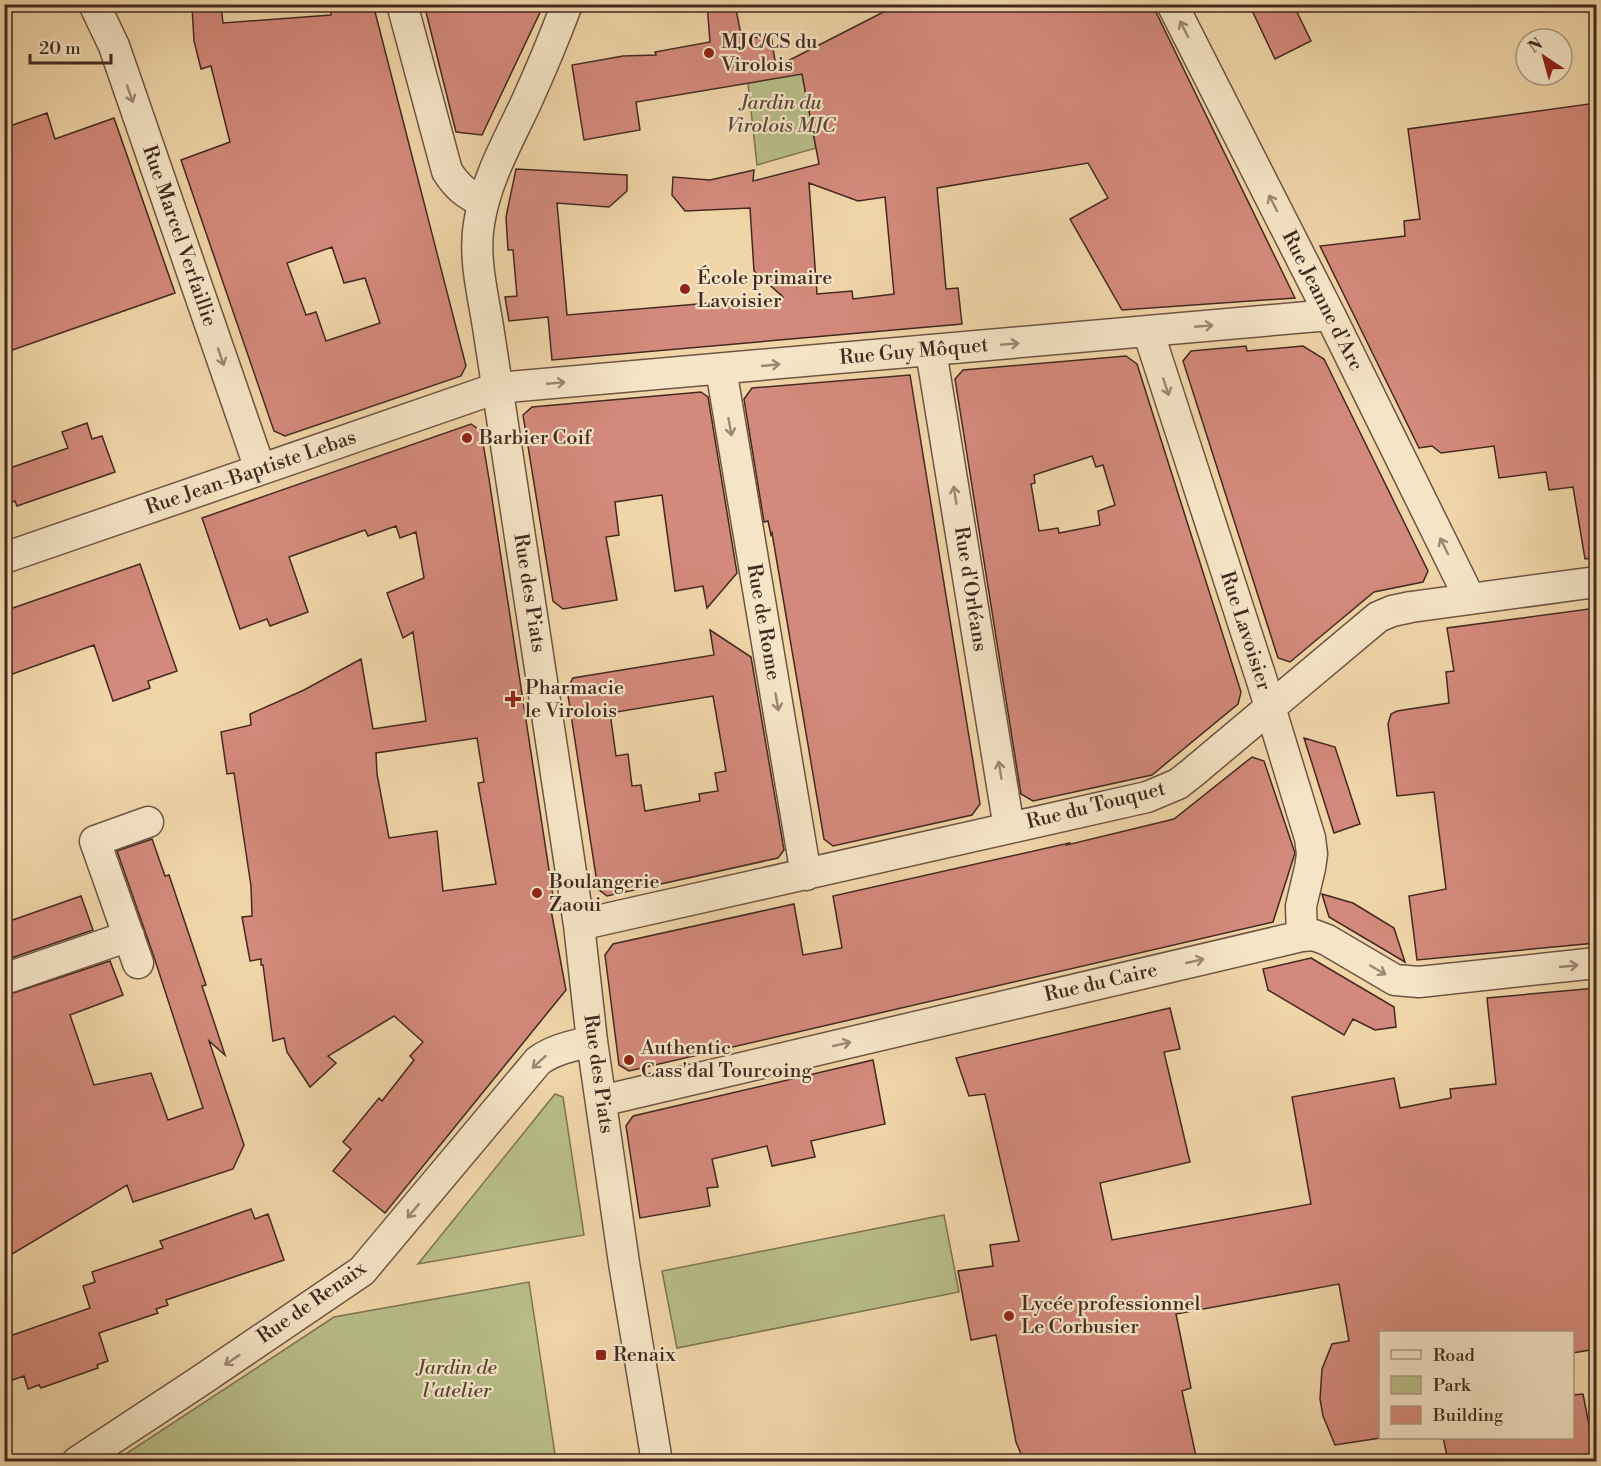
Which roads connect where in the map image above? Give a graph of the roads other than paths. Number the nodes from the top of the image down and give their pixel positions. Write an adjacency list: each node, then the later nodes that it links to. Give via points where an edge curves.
1 (94, 4): 13 (street, Rue Marcel Verfaillie, one-way to 13, via 114,46)
2 (402, 4): 7 (street, via 447,171 465,194)
3 (567, 4): 6 (street, Rue des Piats)
4 (580, 4): 6 (street, Rue des Piats)
5 (1172, 4): 8 (street, Rue Jeanne d'Arc, one-way to 5)
6 (547, 57): 7 (street, Rue des Piats)
7 (483, 202): 12 (street, Rue des Piats, via 478,226 479,262)
8 (1330, 315): 9 (street, Rue Guy Môquet, one-way to 8); 16 (street, Rue Jeanne d'Arc, one-way to 8)
9 (1148, 331): 10 (street, Rue Guy Môquet, one-way to 9); 17 (street, Rue Lavoisier, one-way to 17)
10 (931, 351): 11 (street, Rue Guy Môquet, one-way to 10); 19 (street, Rue d'Orléans, one-way to 10)
11 (721, 369): 12 (street, Rue Guy Môquet, one-way to 11); 20 (street, Rue de Rome, one-way to 20)
12 (497, 388): 13 (street, Rue Jean-Baptiste Lebas); 21 (street, Rue des Piats)
13 (260, 469): 14 (street, Rue Jean-Baptiste Lebas)
14 (4, 558)
15 (1596, 582): 16 (street, Rue du Touquet)
16 (1470, 598): 17 (street, Rue du Touquet, via 1411,607 1378,617)
17 (1270, 708): 19 (street, Rue du Touquet, via 1192,773 1165,790); 22 (street, Rue Lavoisier, via 1310,838 1311,868 1301,906)
18 (148, 822): 24 (street, via 95,841 134,950)
19 (1009, 828): 20 (street, Rue du Touquet)
20 (806, 875): 21 (street, Rue du Touquet)
21 (579, 925): 25 (street, Rue des Piats)
22 (1302, 936): 23 (street, Rue du Caire, one-way to 23, via 1327,940 1395,980 1406,982); 26 (street, Rue du Caire, one-way to 22)
23 (1596, 963)
24 (4, 980)
25 (592, 1041): 26 (street, Rue des Piats); 27 (street, Rue de Renaix, one-way to 27, via 558,1050 538,1061 362,1271)
26 (601, 1101): 28 (street, Rue des Piats)
27 (77, 1461)
28 (657, 1461)

